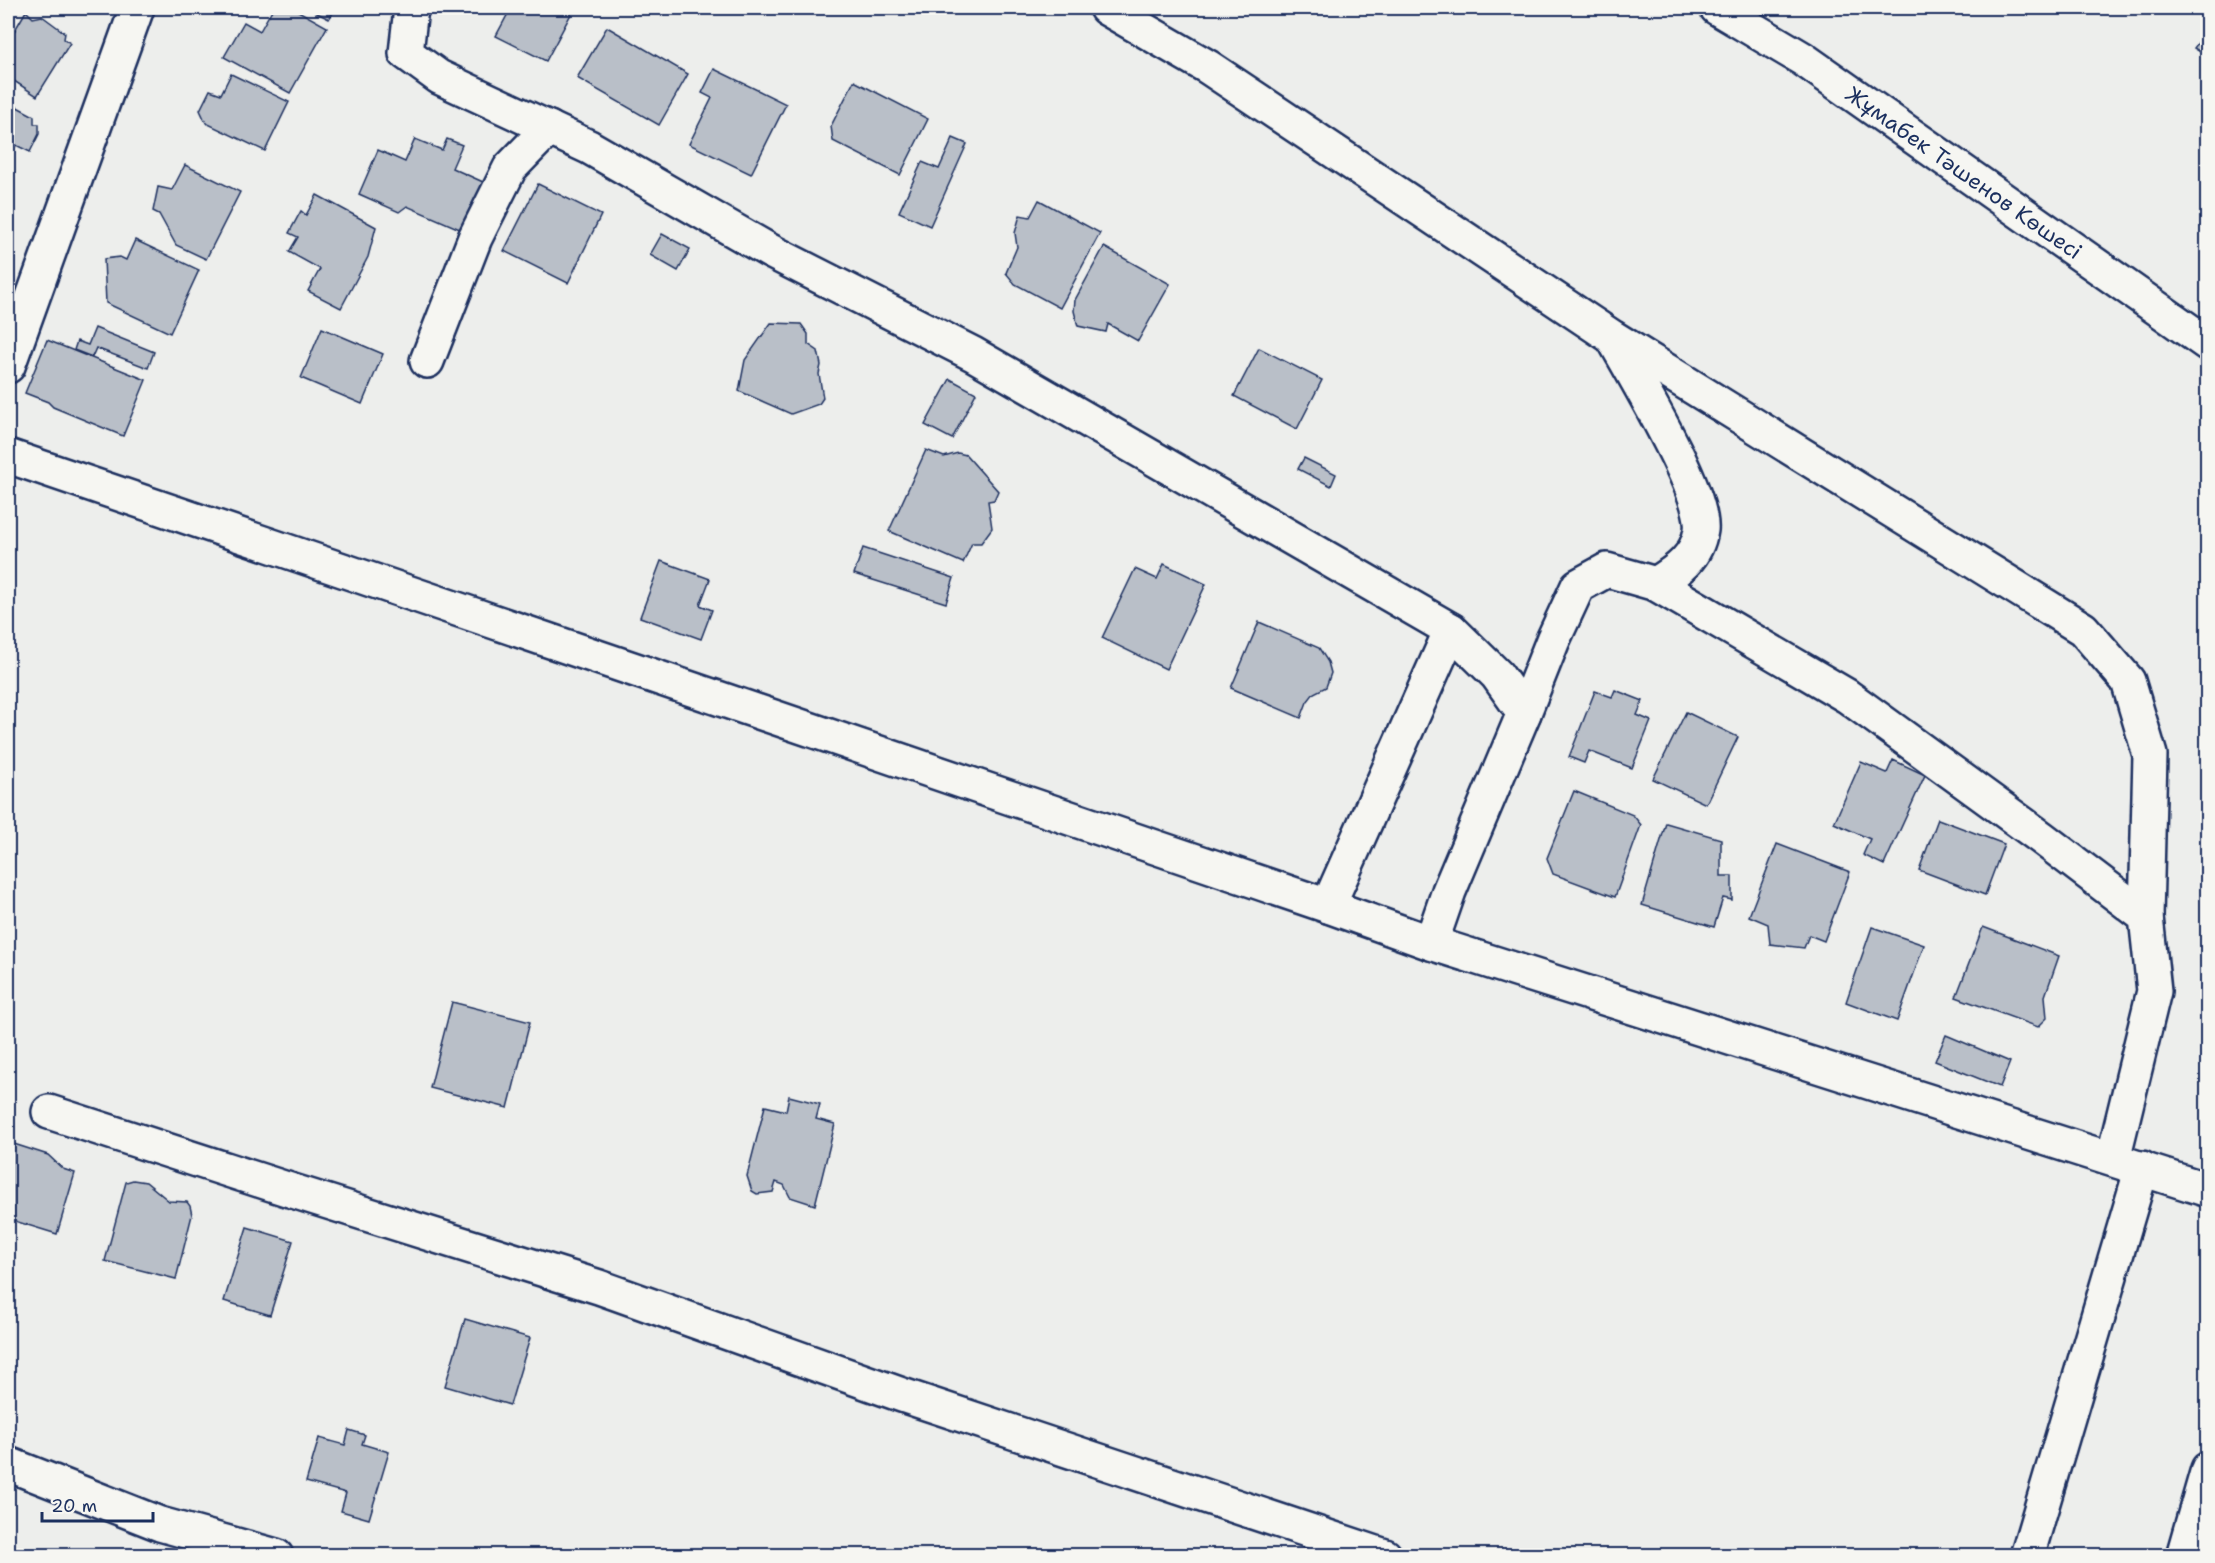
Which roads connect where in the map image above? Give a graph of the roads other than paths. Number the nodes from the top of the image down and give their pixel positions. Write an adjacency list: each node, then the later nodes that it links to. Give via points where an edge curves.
1 (137, 8): 9 (street)
2 (411, 8): 5 (street, via 406,53 439,77)
3 (1717, 8): 7 (street, Жұмабек Тәшенов Көшесі, via 1803,59)
4 (1125, 12): 6 (street)
5 (549, 128): 8 (street, via 510,168 475,238); 12 (street, via 771,250 973,354)
6 (1612, 337): 11 (street, via 1698,502 1701,529 1692,556); 15 (street, via 2083,629 2128,681 2150,754)
7 (2208, 344)
8 (427, 361)
9 (8, 366)
10 (8, 456): 14 (street)
11 (1656, 584): 13 (street, via 1607,570 1578,586); 15 (street, via 1847,696)
12 (1451, 630): 13 (street, via 1497,675); 14 (street)
13 (1524, 713): 16 (street)
14 (1328, 906): 16 (street)
15 (2146, 917): 18 (street, via 2154,991)
16 (1431, 943): 18 (street)
17 (49, 1112): 23 (street, via 599,1287 902,1395)
18 (2128, 1164): 19 (street); 24 (street)
19 (2208, 1190)
20 (8, 1464): 22 (street, via 160,1524)
21 (2208, 1469): 25 (street)
22 (276, 1556)
23 (1385, 1556)
24 (2027, 1556)
25 (2183, 1556)

